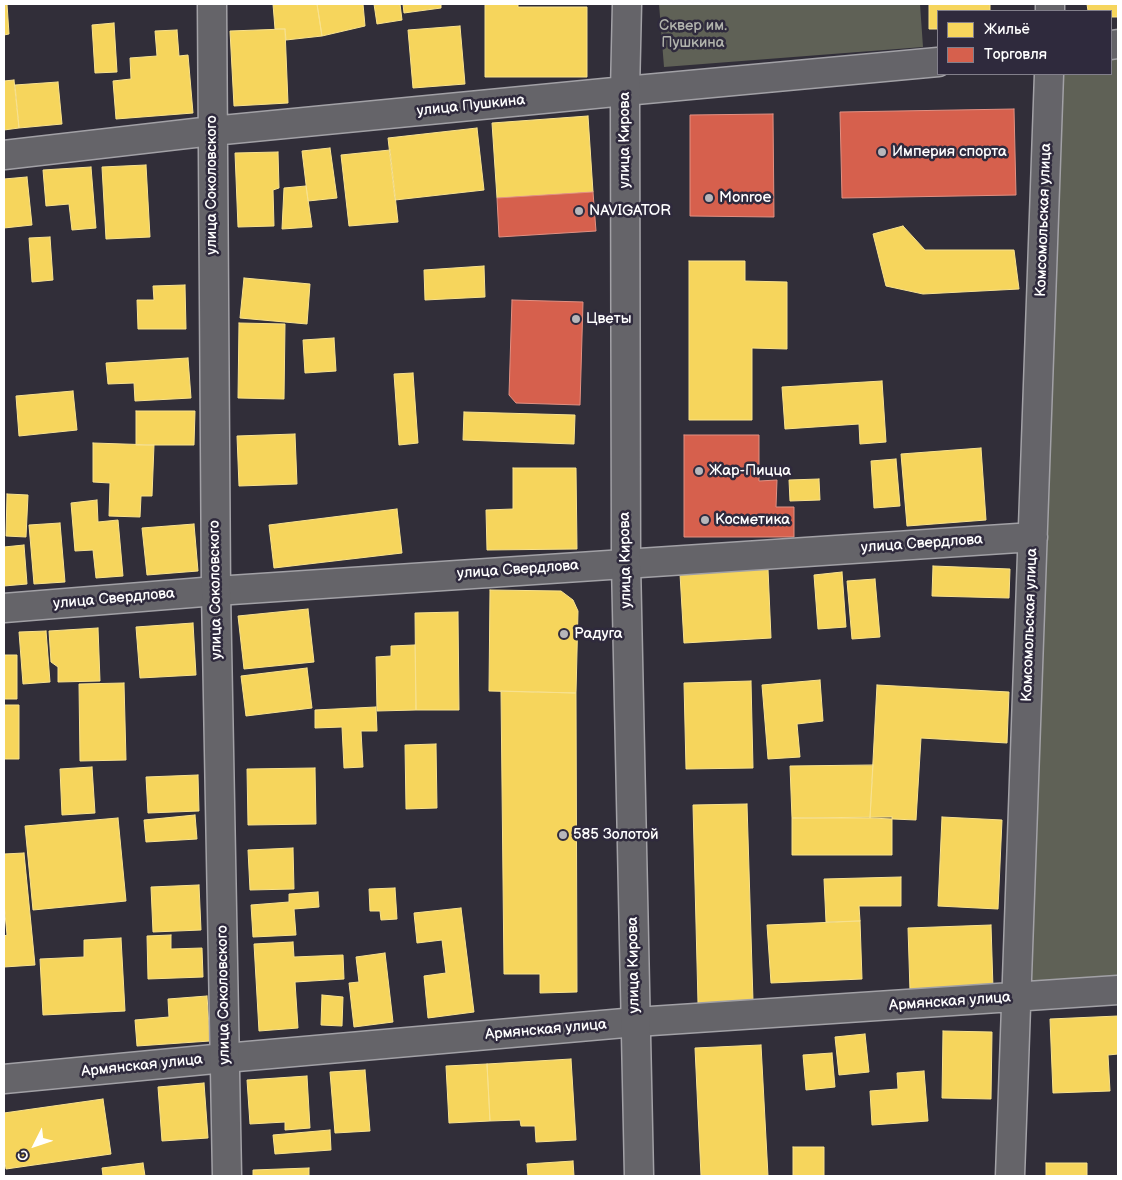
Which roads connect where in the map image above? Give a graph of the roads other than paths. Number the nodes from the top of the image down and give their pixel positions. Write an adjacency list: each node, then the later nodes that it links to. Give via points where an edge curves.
1 (212, 4): 6 (street, улица Соколовского)
2 (627, 4): 5 (street, улица Кирова)
3 (937, 62): 5 (street, улица Пушкина)
4 (1049, 75): 8 (street, Комсомольская улица)
5 (625, 91): 6 (street, улица Пушкина); 9 (street, улица Кирова)
6 (212, 131): 7 (street, улица Пушкина); 10 (street, улица Соколовского)
7 (4, 155)
8 (1033, 537): 9 (street, улица Свердлова); 13 (street, Комсомольская улица)
9 (626, 563): 10 (street, улица Свердлова); 14 (street, улица Кирова)
10 (216, 591): 11 (street, улица Свердлова); 15 (street, улица Соколовского)
11 (4, 608)
12 (1118, 990): 13 (street, Армянская улица)
13 (1017, 997): 14 (street, Армянская улица); 19 (street, Комсомольская улица)
14 (636, 1022): 15 (street, Армянская улица); 18 (street, улица Кирова)
15 (225, 1058): 16 (street, Армянская улица); 17 (street, улица Соколовского)
16 (4, 1080)
17 (226, 1176)
18 (639, 1176)
19 (1010, 1176)

